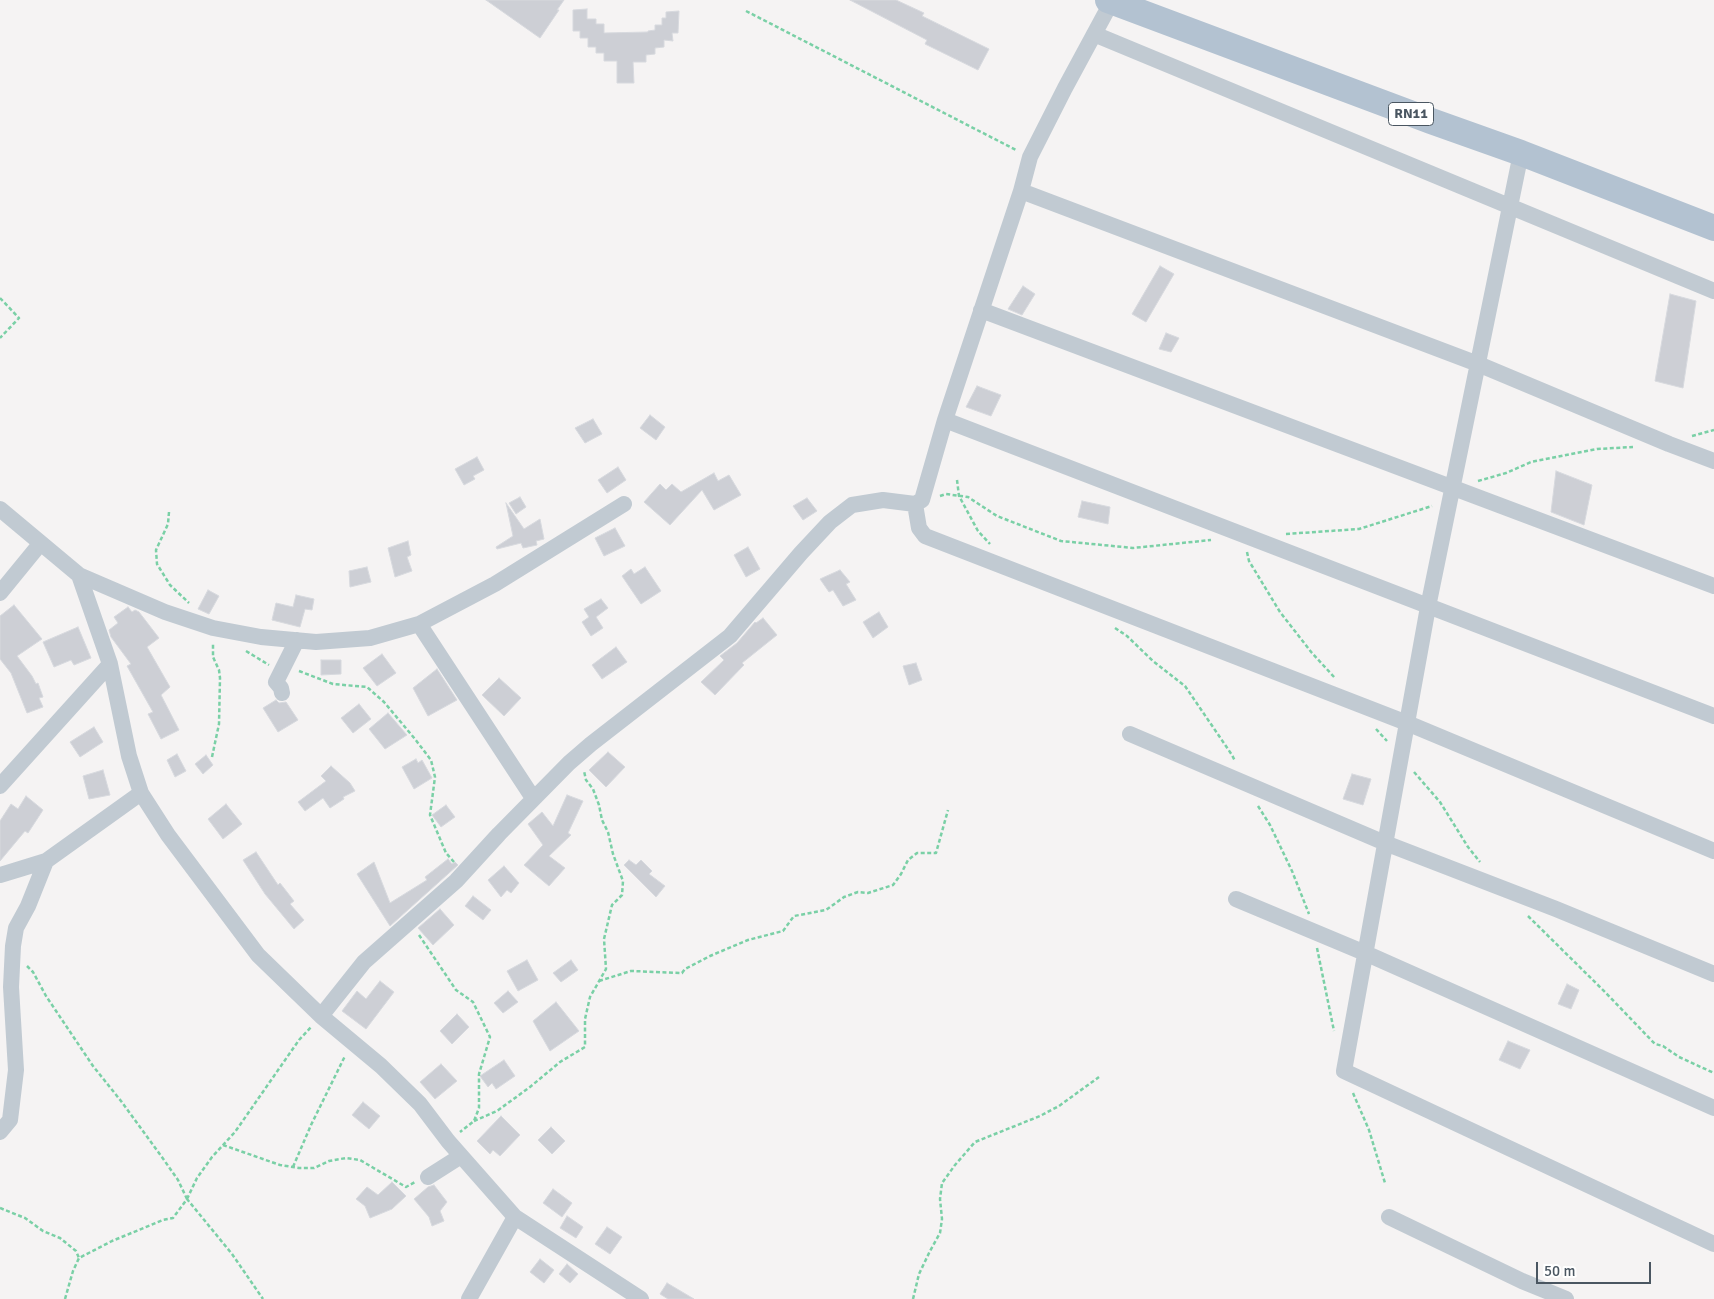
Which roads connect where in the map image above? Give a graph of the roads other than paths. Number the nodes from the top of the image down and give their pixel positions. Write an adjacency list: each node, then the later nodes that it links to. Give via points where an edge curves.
1 (1110, 1): 2 (street); 3 (main road, RN11)
2 (1094, 34): 4 (street, via 1030,157); 5 (street)
3 (1522, 153): 5 (street); 6 (main road, RN11)
4 (1020, 191): 8 (street); 9 (street)
5 (1510, 207): 7 (street); 9 (street)
6 (1714, 228)
7 (1714, 291)
8 (981, 310): 10 (street); 12 (street)
9 (1478, 364): 11 (street); 12 (street)
10 (945, 420): 14 (street, via 922,500); 20 (street)
11 (1714, 461)
12 (1453, 488): 18 (street); 20 (street)
13 (624, 504): 21 (street, via 496,584)
14 (915, 504): 26 (street, via 919,528 925,536); 30 (street, via 883,500 852,505 807,546 730,636 591,744)
15 (0, 509): 16 (street)
16 (40, 544): 17 (street); 19 (street)
17 (80, 575): 22 (street, via 165,612 207,626 261,637); 23 (street)
18 (1714, 586)
19 (0, 593)
20 (1428, 607): 25 (street); 26 (street)
21 (419, 624): 22 (street, via 370,638 316,642); 30 (street)
22 (297, 640): 24 (street, via 276,682)
23 (110, 664): 28 (street); 29 (street, via 129,756)
24 (282, 693)
25 (1714, 716)
26 (1407, 723): 31 (street); 32 (street)
27 (1130, 734): 31 (street)
28 (0, 786)
29 (141, 793): 33 (street); 38 (street, via 168,835 258,955)
30 (533, 798): 38 (street, via 464,873 364,962)
31 (1385, 843): 36 (street); 37 (street)
32 (1714, 851)
33 (46, 861): 34 (street); 40 (street, via 16,928 11,987 16,1070 10,1120)
34 (0, 875)
35 (1236, 900): 36 (street)
36 (1365, 954): 39 (street); 45 (street, via 1344,1071)
37 (1714, 974)
38 (321, 1016): 41 (street, via 420,1104)
39 (1714, 1108)
40 (0, 1132)
41 (461, 1156): 42 (street); 43 (street)
42 (428, 1177)
43 (515, 1217): 46 (street); 47 (street)
44 (1389, 1217): 48 (street)
45 (1714, 1244)
46 (469, 1299)
47 (642, 1299)
48 (1566, 1299)

